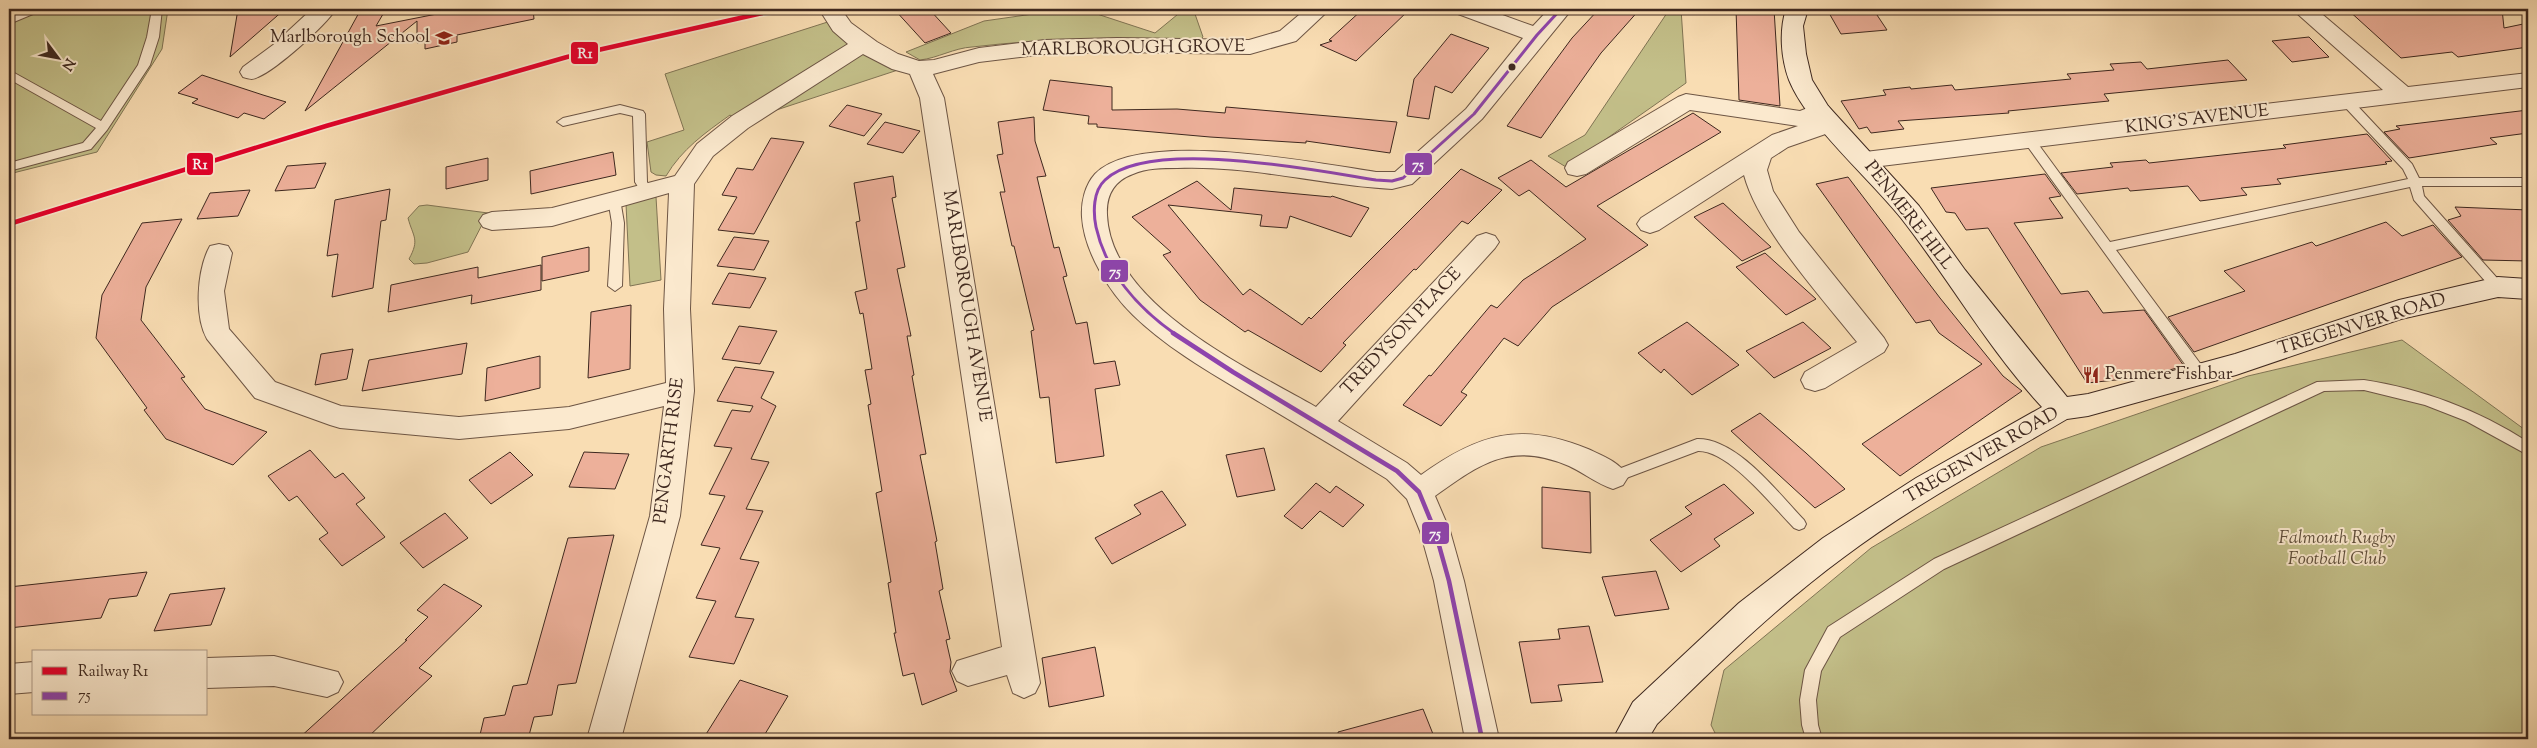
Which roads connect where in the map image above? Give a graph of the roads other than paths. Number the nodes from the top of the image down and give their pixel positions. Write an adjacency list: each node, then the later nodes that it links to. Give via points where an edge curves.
1 (40, 9): 10 (lane)
2 (157, 9): 21 (lane, via 144,65)
3 (325, 9): 14 (street, via 281,50)
4 (830, 9): 12 (street, via 842,28)
5 (1319, 9): 13 (street, MARLBOROUGH GROVE, via 1288,36 1243,47 1045,47 979,55)
6 (1466, 9): 11 (street)
7 (1561, 9): 11 (street)
8 (1797, 9): 19 (street, PENMERE HILL, via 1792,26 1801,80)
9 (2303, 9): 17 (street)
10 (9, 21)
11 (1537, 35): 44 (street, via 1474,114 1404,178 1376,180 1226,161 1167,159 1123,168 1105,179 1094,205 1096,224 1108,258 1136,301 1149,315 1230,372)
12 (865, 43): 13 (street, via 892,61); 29 (street, PENGARTH RISE, via 740,122 705,150)
13 (919, 68): 49 (street, MARLBOROUGH AVENUE, via 932,98 1022,670)
14 (250, 72)
15 (9, 74): 21 (lane)
16 (2528, 80): 17 (street, KING'S AVENUE)
17 (2403, 95): 18 (street, KING'S AVENUE)
18 (2347, 102): 22 (street, KING'S AVENUE); 27 (lane, via 2408,166)
19 (1825, 118): 23 (street); 24 (street, PENMERE HILL); 26 (street, via 1803,119 1686,102)
20 (563, 122): 30 (lane, via 620,109 639,114 641,182)
21 (103, 127): 25 (lane, via 87,146)
22 (2029, 140): 24 (street, KING'S AVENUE); 35 (lane)
23 (1761, 153): 33 (street); 41 (street, via 1755,170 1761,192 1790,238 1874,345)
24 (1865, 160): 43 (street, PENMERE HILL, via 1910,212 1956,277)
25 (9, 167)
26 (1577, 168)
27 (2415, 182): 28 (lane); 35 (lane); 38 (lane, via 2418,197)
28 (2528, 182)
29 (682, 184): 30 (street); 42 (street, PENGARTH RISE, via 677,309)
30 (646, 190): 31 (street)
31 (614, 199): 32 (street, via 552,217); 37 (lane, via 618,223)
32 (492, 221)
33 (1650, 224)
34 (1486, 242): 44 (street, TREDYSON PLACE)
35 (2107, 247): 40 (lane)
36 (219, 253): 42 (street, via 211,291 216,332 265,390 340,417 459,428 569,418)
37 (615, 286)
38 (2498, 287): 39 (street, TREGENVER ROAD); 40 (street, TREGENVER ROAD, via 2399,310)
39 (2528, 289)
40 (2200, 374): 43 (street, TREGENVER ROAD, via 2088,405)
41 (1815, 380)
42 (680, 391): 54 (street, PENGARTH RISE, via 665,516)
43 (2061, 409): 56 (street, TREGENVER ROAD, via 1926,487 1834,547 1750,613 1645,713)
44 (1318, 423): 47 (street, via 1397,471)
45 (2528, 449): 57 (lane, via 2464,414 2404,394 2363,385 2322,386 1939,564 1834,632 1813,670 1808,700)
46 (1613, 477): 47 (street, via 1592,462 1571,453 1549,448 1506,446 1488,449); 48 (lane, via 1697,445 1709,444 1741,468)
47 (1419, 492): 55 (street, via 1435,531 1448,580)
48 (1799, 524)
49 (968, 671)
50 (208, 672): 53 (street, via 274,671)
51 (32, 677): 52 (street)
52 (9, 679)
53 (326, 682)
54 (604, 739)
55 (1482, 739)
56 (1630, 739)
57 (1814, 739)

